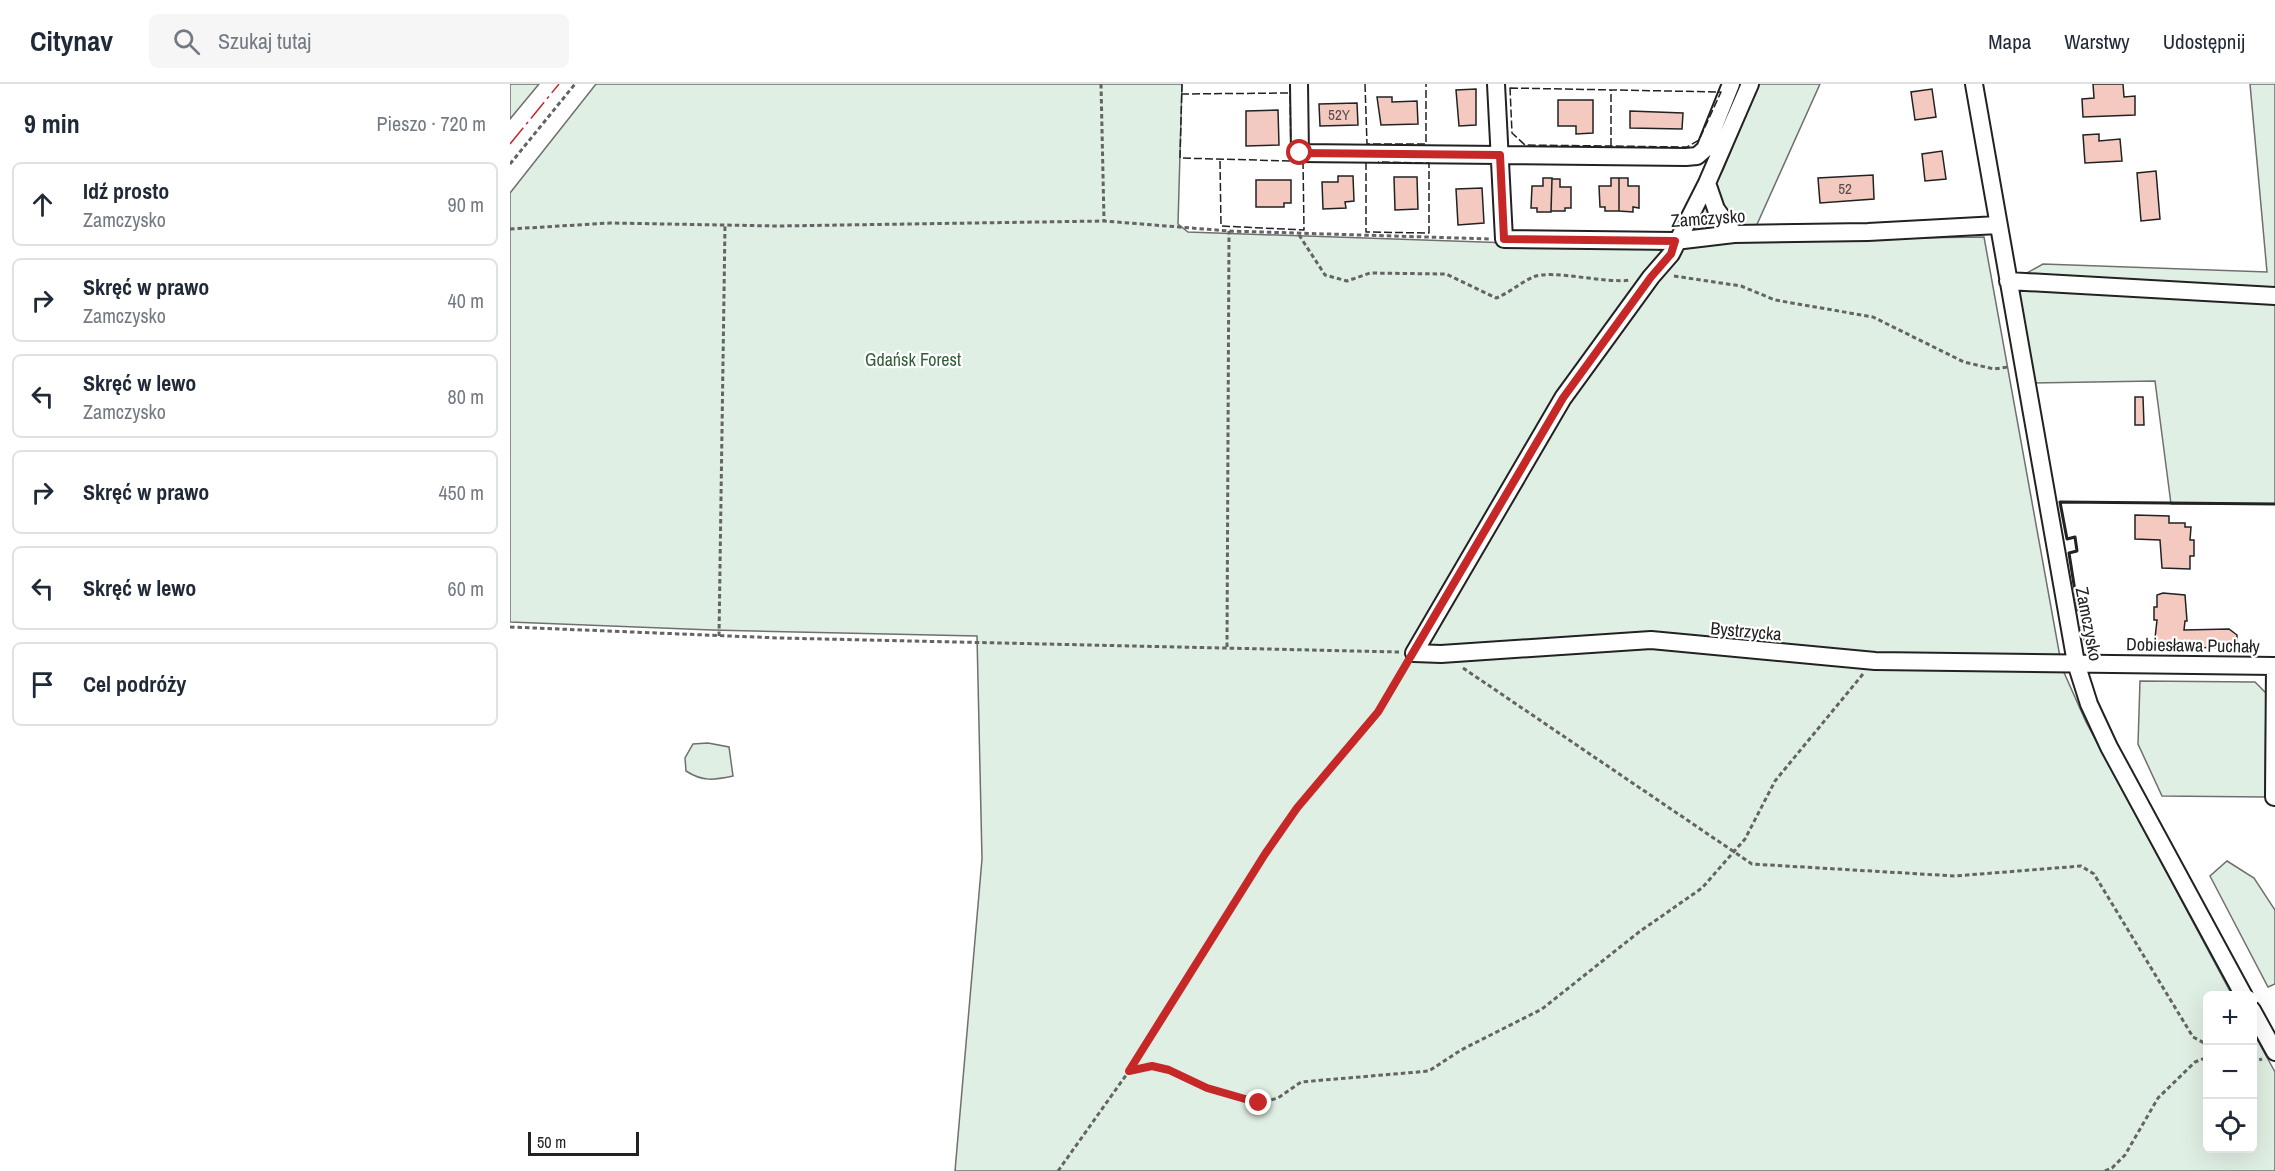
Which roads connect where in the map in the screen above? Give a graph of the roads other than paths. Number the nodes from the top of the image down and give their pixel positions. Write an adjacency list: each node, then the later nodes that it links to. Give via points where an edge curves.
1 (1299, 84): 6 (street, via 1300,153)
2 (1496, 84): 6 (street)
3 (1731, 84): 6 (street, via 1708,145 1697,156)
4 (1750, 84): 7 (street)
5 (1974, 84): 8 (street, Zamczysko)
6 (1500, 155): 10 (street, Zamczysko, via 1504,239)
7 (1707, 183): 9 (street, via 1716,209); 10 (street)
8 (1998, 225): 9 (street, Zamczysko); 11 (street, Zamczysko)
9 (1734, 234): 10 (street, Zamczysko)
10 (1675, 241): 13 (street, Bystrzycka, via 1671,254 1563,398 1414,653 1650,640 1875,661)
11 (2008, 281): 12 (street); 13 (street, Zamczysko)
12 (2275, 296)
13 (2076, 663): 14 (street, Dobiesława Puchały); 16 (street, Zamczysko, via 2109,747)
14 (2275, 666): 15 (street, Dobiesława Puchały)
15 (2274, 796)
16 (2241, 991)
17 (2257, 1018): 18 (street)
18 (2275, 1052)

